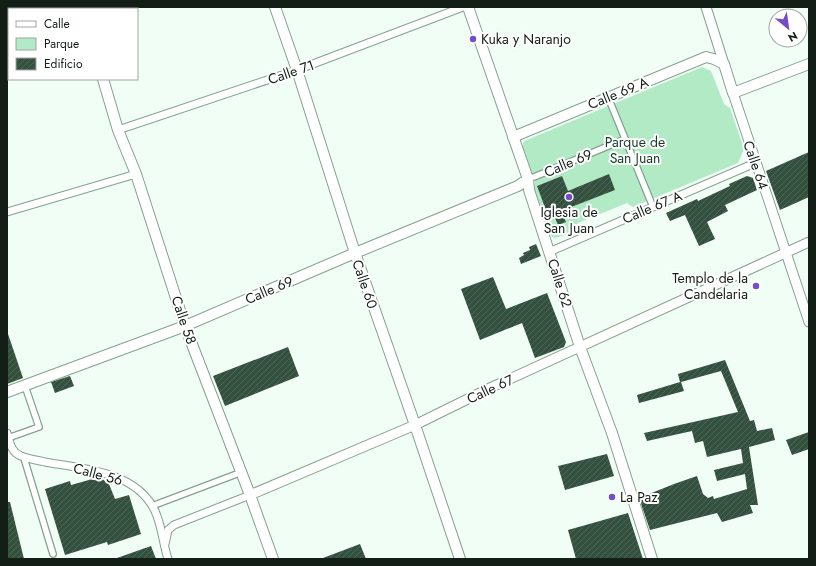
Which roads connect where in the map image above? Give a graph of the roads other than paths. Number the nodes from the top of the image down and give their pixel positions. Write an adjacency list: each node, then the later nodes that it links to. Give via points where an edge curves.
1 (275, 7): 7 (main road, Calle 60)
2 (463, 7): 7 (street, Calle 71)
3 (468, 7): 12 (main road, Calle 62)
4 (706, 7): 5 (street, Calle 64)
5 (724, 64): 9 (main road, Calle 64); 10 (main road, Calle 69 A, via 706,57)
6 (809, 64): 9 (main road)
7 (297, 70): 11 (street, Calle 71); 22 (main road, Calle 60)
8 (103, 80): 11 (main road, Calle 58)
9 (732, 93): 14 (street, Calle 64)
10 (608, 97): 12 (main road, Calle 69 A); 13 (street)
11 (118, 130): 15 (main road, Calle 58)
12 (513, 137): 16 (main road, Calle 62)
13 (625, 139): 16 (street, Calle 69); 17 (street)
14 (755, 163): 17 (street, Calle 67 A); 21 (street, Calle 64)
15 (136, 174): 18 (street); 24 (main road, Calle 58)
16 (531, 178): 20 (main road, Calle 62, via 529,190); 22 (main road, Calle 69, via 518,186)
17 (652, 207): 20 (street, Calle 67 A)
18 (7, 212)
19 (809, 242): 21 (street, Calle 67)
20 (549, 252): 25 (main road, Calle 62)
21 (786, 252): 23 (street, Calle 64); 25 (street, Calle 67)
22 (355, 253): 24 (main road, Calle 69); 28 (main road, Calle 60)
23 (809, 322)
24 (185, 326): 26 (main road, Calle 69); 31 (main road, Calle 58)
25 (580, 347): 28 (street, Calle 67); 39 (main road, Calle 62, via 612,433)
26 (25, 386): 27 (main road, Calle 69); 29 (street, via 39,427)
27 (7, 392)
28 (416, 425): 32 (street, Calle 67); 38 (main road, Calle 60)
29 (8, 435): 30 (street, via 14,452)
30 (24, 458): 33 (street, Calle 56, via 120,478 137,488); 35 (street)
31 (242, 472): 32 (main road, Calle 58); 33 (street)
32 (250, 495): 34 (street, Calle 67, via 174,525 168,530); 37 (main road, Calle 58)
33 (152, 506): 34 (street, Calle 56, via 158,519)
34 (164, 546): 36 (street, Calle 56)
35 (52, 554)
36 (168, 559)
37 (273, 559)
38 (460, 559)
39 (652, 559)

